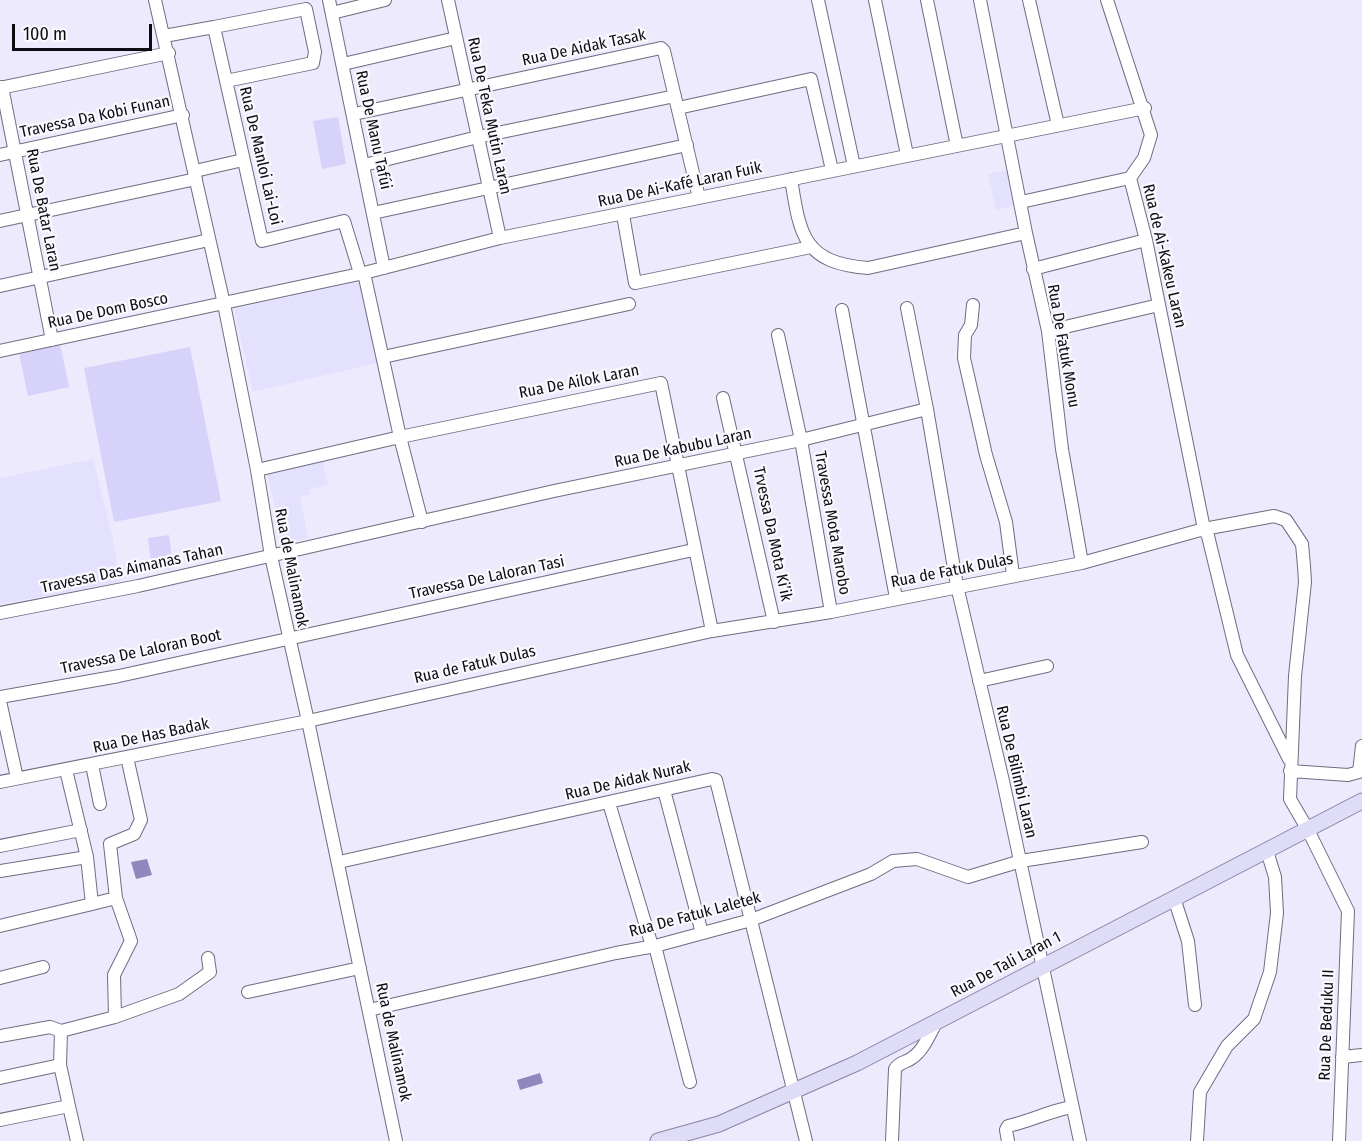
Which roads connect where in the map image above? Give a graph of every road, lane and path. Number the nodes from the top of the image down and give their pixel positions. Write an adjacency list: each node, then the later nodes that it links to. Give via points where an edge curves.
1 (155, 0): 13 (street, Rua de Malinamok)
2 (329, 0): 11 (street, Rua De Manu Tafúi)
3 (385, 0): 11 (street)
4 (448, 0): 14 (street, Rua De Teka Mutin Laran)
5 (818, 0): 34 (street)
6 (875, 0): 31 (street)
7 (927, 0): 28 (street)
8 (980, 0): 25 (street, Rua De Fatuk Monu)
9 (1029, 0): 24 (street)
10 (1107, 0): 21 (street, Rua de Ai-Kakeu Laran)
11 (332, 13): 16 (street, Rua De Manu Tafúi)
12 (214, 27): 13 (street); 17 (street, Rua De Manloi Lai-Loi); 17 (street, via 306,9 315,52 313,63)
13 (164, 36): 15 (street, Rua de Malinamok)
14 (456, 38): 16 (street); 19 (street, Rua De Teka Mutin Laran)
15 (169, 53): 18 (street); 23 (street, Rua de Malinamok)
16 (342, 64): 22 (street, Rua De Manu Tafúi)
17 (226, 81): 32 (street, Rua De Manloi Lai-Loi)
18 (1, 88): 29 (street, Rua De Batar Laran)
19 (468, 89): 20 (street, Rua De Aidak Tasak, via 661,48); 22 (street); 26 (street, Rua De Teka Mutin Laran)
20 (676, 102): 26 (street); 27 (street, Rua De Aidak Tasak); 35 (street, via 811,79)
21 (1145, 108): 24 (street, Rua De Ai-Kafé Laran Fuik); 38 (street, Rua de Ai-Kakeu Laran, via 1151,135 1144,158)
22 (354, 114): 33 (street, Rua De Manu Tafúi)
23 (183, 115): 29 (street, Travessa Da Kobi Funan); 36 (street, Rua de Malinamok)
24 (1058, 125): 25 (street, Rua De Ai-Kafé Laran Fuik)
25 (1006, 135): 28 (street, Rua De Ai-Kafé Laran Fuik); 41 (street, Rua De Fatuk Monu)
26 (478, 137): 33 (street); 39 (street, Rua De Teka Mutin Laran)
27 (687, 145): 39 (street); 40 (street, Rua De Aidak Tasak)
28 (957, 146): 31 (street, Rua De Ai-Kafé Laran Fuik)
29 (15, 151): 30 (street, Travessa Da Kobi Funan); 43 (street, Rua De Batar Laran)
30 (0, 154)
31 (907, 155): 34 (street, Rua De Ai-Kafé Laran Fuik)
32 (243, 160): 36 (street); 53 (street, Rua De Manloi Lai-Loi, via 262,242 344,221)
33 (364, 165): 42 (street, Rua De Manu Tafúi)
34 (854, 166): 35 (street, Rua De Ai-Kafé Laran Fuik)
35 (832, 170): 37 (street, Rua De Ai-Kafé Laran Fuik)
36 (196, 175): 43 (street); 48 (street, Rua de Malinamok)
37 (791, 178): 40 (street, Rua De Ai-Kafé Laran Fuik); 50 (street, via 804,239)
38 (1130, 178): 41 (street); 49 (street, Rua de Ai-Kakeu Laran)
39 (487, 187): 42 (street); 47 (street, Rua De Teka Mutin Laran)
40 (699, 198): 44 (street, Rua De Ai-Kafé Laran Fuik)
41 (1021, 202): 46 (street, Rua De Fatuk Monu)
42 (373, 213): 51 (street, Rua De Manu Tafúi)
43 (27, 215): 45 (street); 54 (street, Rua De Batar Laran)
44 (623, 215): 47 (street, Rua De Ai-Kafé Laran Fuik); 50 (street, via 635,283)
45 (0, 221)
46 (1026, 233): 50 (street, via 868,268 836,262); 52 (street, Rua De Fatuk Monu)
47 (500, 238): 51 (street, Rua De Ai-Kafé Laran Fuik)
48 (209, 240): 54 (street); 56 (street, Rua de Malinamok)
49 (1146, 240): 52 (street); 59 (street, Rua de Ai-Kakeu Laran)
50 (812, 247)
51 (384, 268): 53 (street, Rua De Ai-Kafé Laran Fuik)
52 (1033, 269): 62 (street, Rua De Fatuk Monu)
53 (362, 273): 56 (street, Rua De Ai-Kafé Laran Fuik); 66 (street)
54 (39, 277): 55 (street); 64 (street, Rua De Batar Laran)
55 (0, 286)
56 (224, 304): 64 (street, Rua De Dom Bosco); 74 (street, Rua de Malinamok)
57 (629, 304): 66 (street)
58 (973, 305): 80 (street, via 964,358 1006,522)
59 (1159, 305): 62 (street); 76 (street, Rua de Ai-Kakeu Laran)
60 (907, 308): 68 (street)
61 (842, 310): 69 (street)
62 (1048, 331): 79 (street, Rua De Fatuk Monu, via 1062,449)
63 (778, 335): 71 (street, Travessa Mota Marobo)
64 (52, 340): 65 (street, Rua De Dom Bosco)
65 (0, 351)
66 (383, 357): 70 (street)
67 (723, 398): 72 (street, Trvessa Da Mota Ki’ik)
68 (927, 409): 69 (street, Rua De Kabubu Laran); 81 (street)
69 (864, 426): 71 (street, Rua De Kabubu Laran); 82 (street)
70 (400, 437): 73 (street, Rua De Ailok Laran, via 661,383); 74 (street, Rua De Ailok Laran); 75 (street)
71 (801, 440): 72 (street, Rua De Kabubu Laran); 83 (street, Travessa Mota Marobo)
72 (737, 453): 73 (street, Rua De Kabubu Laran); 85 (street, Trvessa Da Mota Ki’ik)
73 (676, 468): 75 (street, Rua De Kabubu Laran); 77 (street, Rua De Ailok Laran)
74 (257, 470): 78 (street, Rua de Malinamok)
75 (422, 522): 78 (street, Rua De Kabubu Laran)
76 (1204, 529): 79 (street, Rua de Fatuk Dulas); 95 (street, Rua de Ai-Kakeu Laran, via 1237,655); 95 (street, Rua de Fatuk Dulas, via 1274,516 1286,520 1302,544 1305,582)
77 (693, 550): 86 (street, Rua De Ailok Laran); 87 (street, Travessa De Laloran Tasi)
78 (271, 556): 84 (street, Travessa Das Aimanas Tahan); 87 (street, Rua de Malinamok)
79 (1082, 563): 80 (street, Rua de Fatuk Dulas)
80 (1013, 575): 81 (street, Rua de Fatuk Dulas)
81 (957, 586): 82 (street, Rua de Fatuk Dulas); 89 (street, Rua De Bilimbi Laran)
82 (896, 598): 83 (street, Rua de Fatuk Dulas)
83 (831, 612): 85 (street, Rua de Fatuk Dulas)
84 (0, 613)
85 (774, 622): 86 (street, Rua de Fatuk Dulas)
86 (712, 631): 91 (street, Rua de Fatuk Dulas)
87 (288, 638): 90 (street, Travessa De Laloran Boot); 91 (street, Rua de Malinamok)
88 (1047, 666): 89 (street)
89 (979, 681): 109 (street, Rua De Bilimbi Laran)
90 (0, 699): 97 (street)
91 (308, 721): 93 (street, Rua De Has Badak); 110 (street, Rua de Malinamok)
92 (1362, 746): 95 (street, via 1359,772 1348,775)
93 (127, 757): 94 (street, Rua De Has Badak); 112 (street, via 141,820 134,834 110,844)
94 (92, 765): 96 (street, Rua De Has Badak); 102 (street)
95 (1290, 766): 104 (street, Rua de Fatuk Dulas, via 1290,799)
96 (66, 770): 97 (street, Rua De Has Badak); 103 (street)
97 (17, 778): 98 (street, Rua De Has Badak)
98 (0, 782)
99 (664, 790): 101 (street, Rua De Aidak Nurak); 116 (street, Rua De Aidak Nurak, via 716,780); 118 (street)
100 (1362, 801): 104 (main road, Rua De Tali Laran 1)
101 (609, 803): 110 (street, Rua De Aidak Nurak); 119 (street)
102 (100, 804)
103 (81, 830): 106 (street); 108 (street)
104 (1308, 830): 107 (main road, Rua De Tali Laran 1); 115 (street, Rua de Fatuk Dulas)
105 (1142, 842): 109 (street, Rua De Fatuk Laletek)
106 (0, 846)
107 (1267, 851): 113 (main road, Rua De Tali Laran 1); 148 (street, via 1275,877 1277,913 1270,972 1254,1019 1227,1046 1200,1092)
108 (87, 856): 111 (street); 114 (street)
109 (1021, 861): 116 (street, Rua De Fatuk Laletek, via 968,877 916,859 893,861 871,874); 121 (street, Rua De Bilimbi Laran)
110 (339, 862): 123 (street, Rua de Malinamok)
111 (0, 871)
112 (116, 898): 114 (street); 128 (street, via 131,941 114,975)
113 (1174, 898): 121 (main road, Rua De Tali Laran 1); 126 (street, via 1188,941)
114 (92, 904): 117 (street)
115 (1348, 911): 133 (street, Rua De Beduku II)
116 (751, 920): 118 (street, Rua De Fatuk Laletek); 137 (street, Rua De Aidak Nurak)
117 (0, 926)
118 (702, 933): 119 (street, Rua De Fatuk Laletek)
119 (654, 946): 127 (street, Rua De Fatuk Laletek); 136 (street)
120 (208, 958): 128 (street, via 210,972 179,994)
121 (1042, 965): 129 (main road, Rua De Tali Laran 1); 139 (street, Rua De Bilimbi Laran)
122 (43, 967): 124 (street)
123 (360, 968): 125 (street); 127 (street, Rua de Malinamok)
124 (0, 978)
125 (248, 992)
126 (1195, 1005)
127 (369, 1010): 142 (street, Rua de Malinamok)
128 (115, 1017): 130 (street)
129 (937, 1021): 137 (main road, Rua De Tali Laran 1); 145 (street, via 912,1059 895,1069)
130 (61, 1031): 131 (street, via 50,1027); 134 (street)
131 (0, 1036)
132 (1362, 1055): 133 (street)
133 (1342, 1057): 149 (street, Rua De Beduku II)
134 (60, 1065): 135 (street); 138 (street)
135 (0, 1078)
136 (690, 1082)
137 (794, 1092): 143 (main road, Rua De Tali Laran 1, via 719,1124); 144 (street, Rua De Aidak Nurak)
138 (69, 1106): 140 (street); 141 (street)
139 (1072, 1107): 146 (street, via 1008,1126); 147 (street, Rua De Bilimbi Laran)
140 (0, 1120)
141 (77, 1141)
142 (396, 1141)
143 (658, 1141)
144 (806, 1141)
145 (892, 1141)
146 (1008, 1141)
147 (1080, 1141)
148 (1197, 1141)
149 (1339, 1141)

